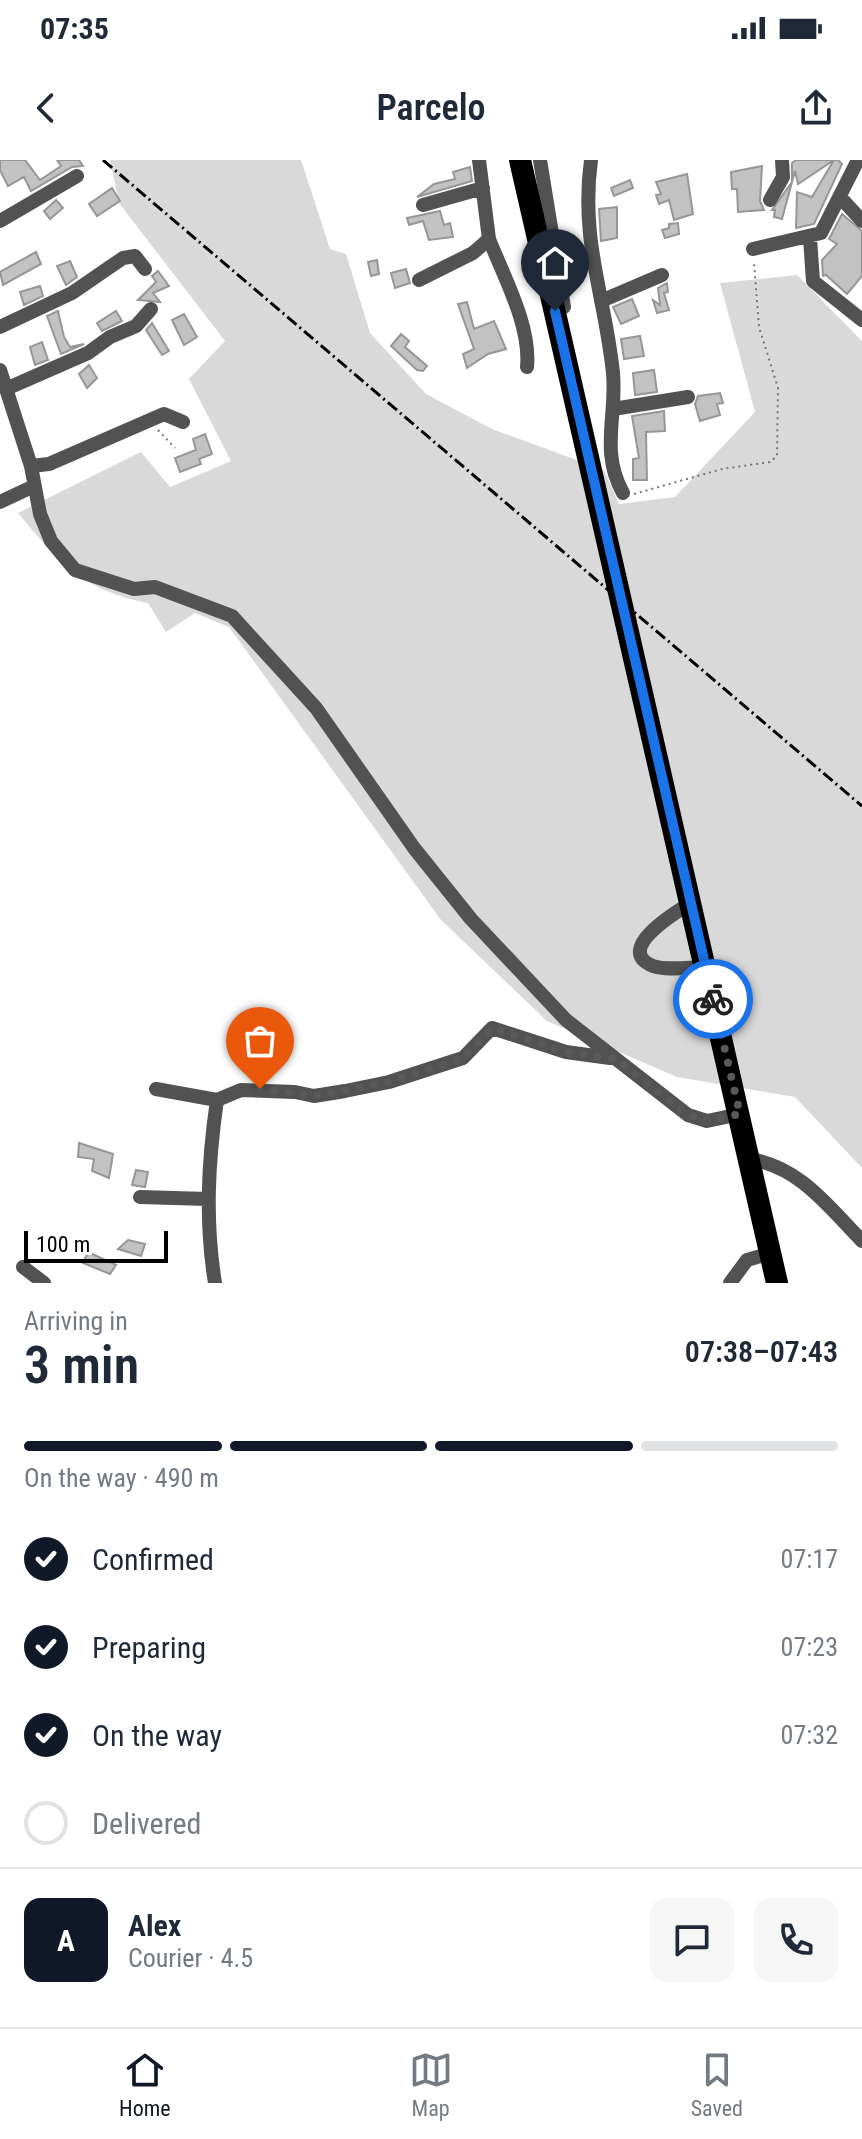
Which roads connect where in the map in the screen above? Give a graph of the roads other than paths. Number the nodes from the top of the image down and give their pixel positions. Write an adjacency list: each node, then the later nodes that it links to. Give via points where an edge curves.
1 (479, 160): 8 (street)
2 (520, 160): 32 (highway)
3 (540, 160): 32 (street)
4 (591, 160): 20 (street, via 587,236)
5 (782, 160): 10 (street, via 783,177)
6 (858, 160): 9 (street)
7 (77, 176): 12 (street)
8 (483, 188): 11 (street); 15 (street)
9 (841, 198): 13 (street); 14 (street, via 827,225)
10 (770, 200)
11 (423, 205)
12 (0, 221)
13 (862, 221)
14 (810, 238): 16 (street); 22 (street, via 813,281)
15 (489, 239): 19 (street); 24 (street, via 514,304)
16 (753, 249)
17 (145, 269): 23 (street, via 135,256 123,258 72,293)
18 (662, 275): 20 (street)
19 (419, 280)
20 (601, 301): 28 (street, via 610,344)
21 (151, 309): 26 (street, via 136,326 88,353)
22 (862, 320)
23 (0, 327)
24 (527, 367)
25 (0, 370): 26 (street)
26 (8, 388): 30 (street)
27 (688, 397): 28 (street)
28 (613, 409): 33 (street, via 609,446)
29 (183, 422): 30 (street, via 170,414 151,419 49,464)
30 (31, 466): 31 (street)
31 (34, 486): 34 (street); 37 (street, via 51,541 75,570 134,589 155,587 232,616 316,708 471,919 566,1020)
32 (596, 493): 35 (highway)
33 (623, 493)
34 (0, 502)
35 (689, 904): 36 (highway); 36 (street, via 650,930 642,956 659,967)
36 (705, 967): 40 (highway)
37 (616, 1059): 39 (street, via 566,1052 492,1028 463,1058 389,1082 314,1096 241,1090); 40 (street, via 688,1115 707,1121)
38 (156, 1089): 39 (street)
39 (217, 1100): 43 (street)
40 (740, 1114): 41 (highway)
41 (749, 1159): 44 (street, via 772,1162 796,1175); 45 (highway)
42 (140, 1197): 43 (street)
43 (208, 1199): 48 (street, via 207,1237)
44 (862, 1241)
45 (771, 1253): 49 (street, via 747,1260); 50 (highway)
46 (23, 1267): 47 (street)
47 (44, 1283)
48 (215, 1283)
49 (730, 1283)
50 (777, 1283)

